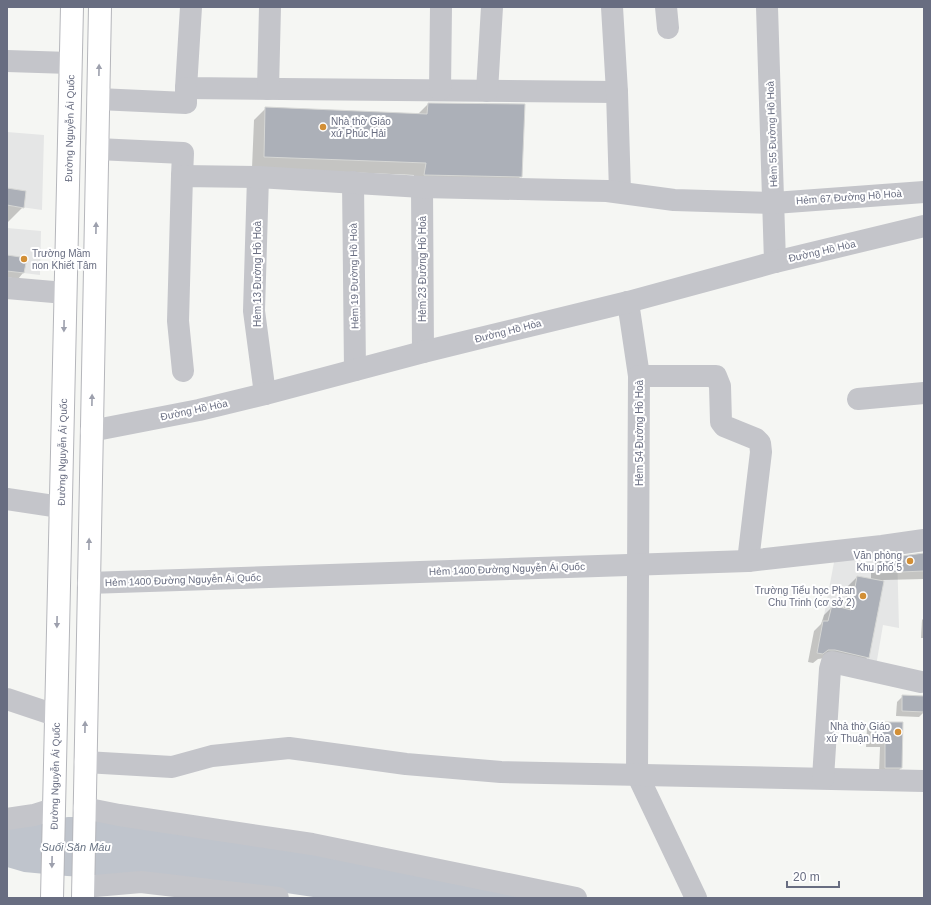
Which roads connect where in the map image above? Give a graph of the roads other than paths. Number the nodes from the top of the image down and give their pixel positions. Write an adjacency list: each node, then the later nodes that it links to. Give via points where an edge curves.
1 (72, 7): 10 (main road, Đường Nguyễn Ái Quốc)
2 (100, 7): 16 (main road, one-way to 2)
3 (191, 7): 11 (street)
4 (270, 7): 12 (street)
5 (441, 7): 13 (street)
6 (492, 7): 14 (street)
7 (612, 7): 15 (street)
8 (767, 7): 24 (street, Hẻm 55 Đường Hồ Hoà)
9 (7, 61): 10 (street)
10 (70, 63): 28 (main road, Đường Nguyễn Ái Quốc)
11 (186, 88): 12 (street); 16 (street, via 186,103)
12 (268, 89): 13 (street)
13 (440, 90): 14 (street)
14 (487, 91): 15 (street)
15 (618, 92): 22 (street)
16 (98, 99): 17 (main road)
17 (97, 150): 18 (street, via 183,153); 37 (main road, one-way to 17)
18 (182, 176): 19 (street, Hẻm 67 Đường Hồ Hoà); 32 (street, via 178,321)
19 (258, 177): 20 (street, Hẻm 67 Đường Hồ Hoà); 35 (street, Hẻm 13 Đường Hồ Hoà, via 254,311)
20 (353, 182): 21 (street, Hẻm 67 Đường Hồ Hoà); 31 (street, Hẻm 19 Đường Hồ Hoà)
21 (422, 187): 22 (street, Hẻm 67 Đường Hồ Hoà); 30 (street, Hẻm 23 Đường Hồ Hoà)
22 (620, 192): 24 (street, Hẻm 67 Đường Hồ Hoà, via 674,200)
23 (924, 192): 24 (street, Hẻm 67 Đường Hồ Hoà)
24 (774, 203): 26 (street, Hẻm 55 Đường Hồ Hoà)
25 (924, 226): 26 (street, Đường Hồ Hòa)
26 (775, 262): 29 (street, Đường Hồ Hòa)
27 (7, 288): 28 (street)
28 (65, 293): 39 (main road, Đường Nguyễn Ái Quốc, one-way to 39)
29 (628, 302): 30 (street, Đường Hồ Hòa); 33 (street, Hẻm 54 Đường Hồ Hoà)
30 (423, 352): 31 (street, Đường Hồ Hòa)
31 (355, 370): 35 (street, Đường Hồ Hòa)
32 (183, 371)
33 (639, 376): 41 (street, via 716,376 720,386 721,422 724,426 760,443); 42 (street, Hẻm 54 Đường Hồ Hoà)
34 (924, 393): 36 (street)
35 (265, 394): 37 (street, Đường Hồ Hòa)
36 (858, 399)
37 (91, 431): 44 (main road, one-way to 37)
38 (7, 499): 39 (street)
39 (60, 507): 43 (main road, Đường Nguyễn Ái Quốc)
40 (924, 540): 41 (street, Hẻm 1400 Đường Nguyễn Ái Quốc)
41 (748, 561): 42 (street, Hẻm 1400 Đường Nguyễn Ái Quốc)
42 (638, 565): 44 (street, Hẻm 1400 Đường Nguyễn Ái Quốc); 49 (street, Hẻm 54 Đường Hồ Hoà)
43 (58, 583): 44 (main road); 47 (main road, Đường Nguyễn Ái Quốc, one-way to 47)
44 (88, 583): 48 (main road, one-way to 44)
45 (921, 682): 50 (street, via 832,662)
46 (7, 699): 47 (street)
47 (55, 715): 53 (main road, Đường Nguyễn Ái Quốc)
48 (85, 762): 49 (street, via 172,767 212,756 289,748 406,764 501,772); 52 (main road)
49 (637, 774): 50 (street); 59 (street)
50 (823, 778): 51 (street)
51 (924, 781)
52 (84, 808): 55 (main road); 58 (street, via 312,844)
53 (53, 809): 54 (street); 56 (main road, Đường Nguyễn Ái Quốc, one-way to 56)
54 (7, 819)
55 (83, 892): 57 (street, via 141,882)
56 (52, 894)
57 (278, 898)
58 (576, 898)
59 (696, 898)

